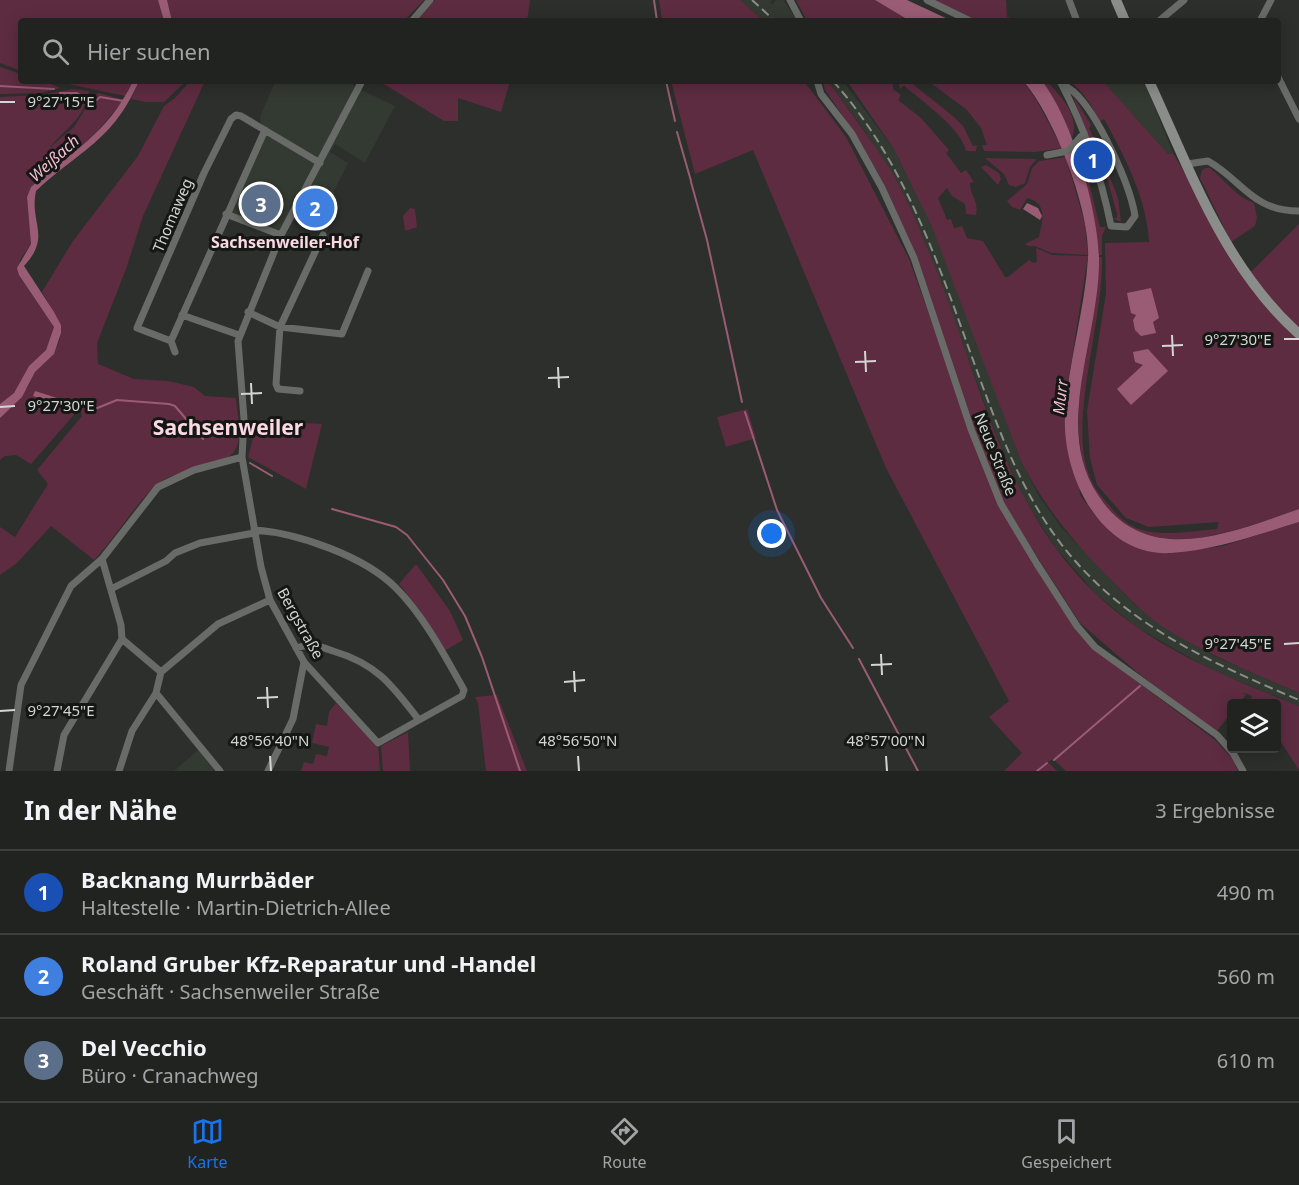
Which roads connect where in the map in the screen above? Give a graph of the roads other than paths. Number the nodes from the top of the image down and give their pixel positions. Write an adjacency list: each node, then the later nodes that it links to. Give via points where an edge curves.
1 (430, 0): 8 (street)
2 (790, 0): 9 (street)
3 (927, 0): 10 (street)
4 (1069, 0): 11 (street)
5 (1116, 0): 12 (street)
6 (1184, 0): 13 (street)
7 (1271, 0): 14 (street)
8 (415, 18)
9 (799, 18)
10 (964, 18)
11 (1076, 18)
12 (1124, 18)
13 (1163, 18)
14 (1262, 18)
15 (1281, 83): 21 (street)
16 (360, 84): 25 (street, Bergstraße)
17 (818, 84): 56 (street, Neue Straße, via 857,143 909,248 1001,504 1037,564 1077,627 1095,647 1217,735)
18 (1061, 84): 23 (street)
19 (1063, 84): 23 (street, via 1083,104 1120,168 1135,216 1127,227 1111,226)
20 (1150, 84): 26 (street)
21 (1299, 119)
22 (265, 130): 25 (street); 28 (street); 37 (street, Thomaweg, via 236,115 204,173 137,328)
23 (1082, 136): 24 (street, via 1065,153)
24 (1047, 155)
25 (320, 163): 29 (street, Bergstraße)
26 (1187, 164): 27 (street, via 1208,161 1256,199 1278,209); 35 (street, via 1215,224 1246,276)
27 (1299, 211)
28 (226, 214): 29 (street); 33 (street)
29 (280, 235): 32 (street, Bergstraße)
30 (323, 235): 34 (street)
31 (369, 271): 34 (street, via 345,332)
32 (248, 312): 34 (street); 36 (street, Bergstraße)
33 (182, 315): 36 (street); 37 (street)
34 (280, 327): 39 (street, via 278,389)
35 (1299, 334)
36 (239, 335): 40 (street, Bergstraße)
37 (171, 341): 38 (street)
38 (175, 352)
39 (300, 391)
40 (242, 457): 41 (street, Bergstraße); 42 (street, via 194,470 158,487)
41 (254, 531): 43 (street, via 200,543); 44 (street, Bergstraße); 50 (street, via 333,550 367,566 395,587 464,690 462,696)
42 (102, 559): 43 (street); 51 (street, via 66,592 21,685)
43 (111, 589): 45 (street)
44 (270, 600): 46 (street, Bergstraße); 48 (street, via 218,624)
45 (122, 639): 48 (street); 52 (street, via 64,735)
46 (296, 648): 47 (street, Bergstraße); 50 (street, via 313,644 363,661 390,682)
47 (304, 662): 50 (street, Bergstraße, via 378,743); 55 (street, via 293,719)
48 (160, 672): 49 (street)
49 (156, 693): 53 (street, via 132,731); 54 (street)
50 (419, 720)
51 (9, 771)
52 (57, 771)
53 (119, 771)
54 (219, 771)
55 (268, 771)
56 (1244, 771)

